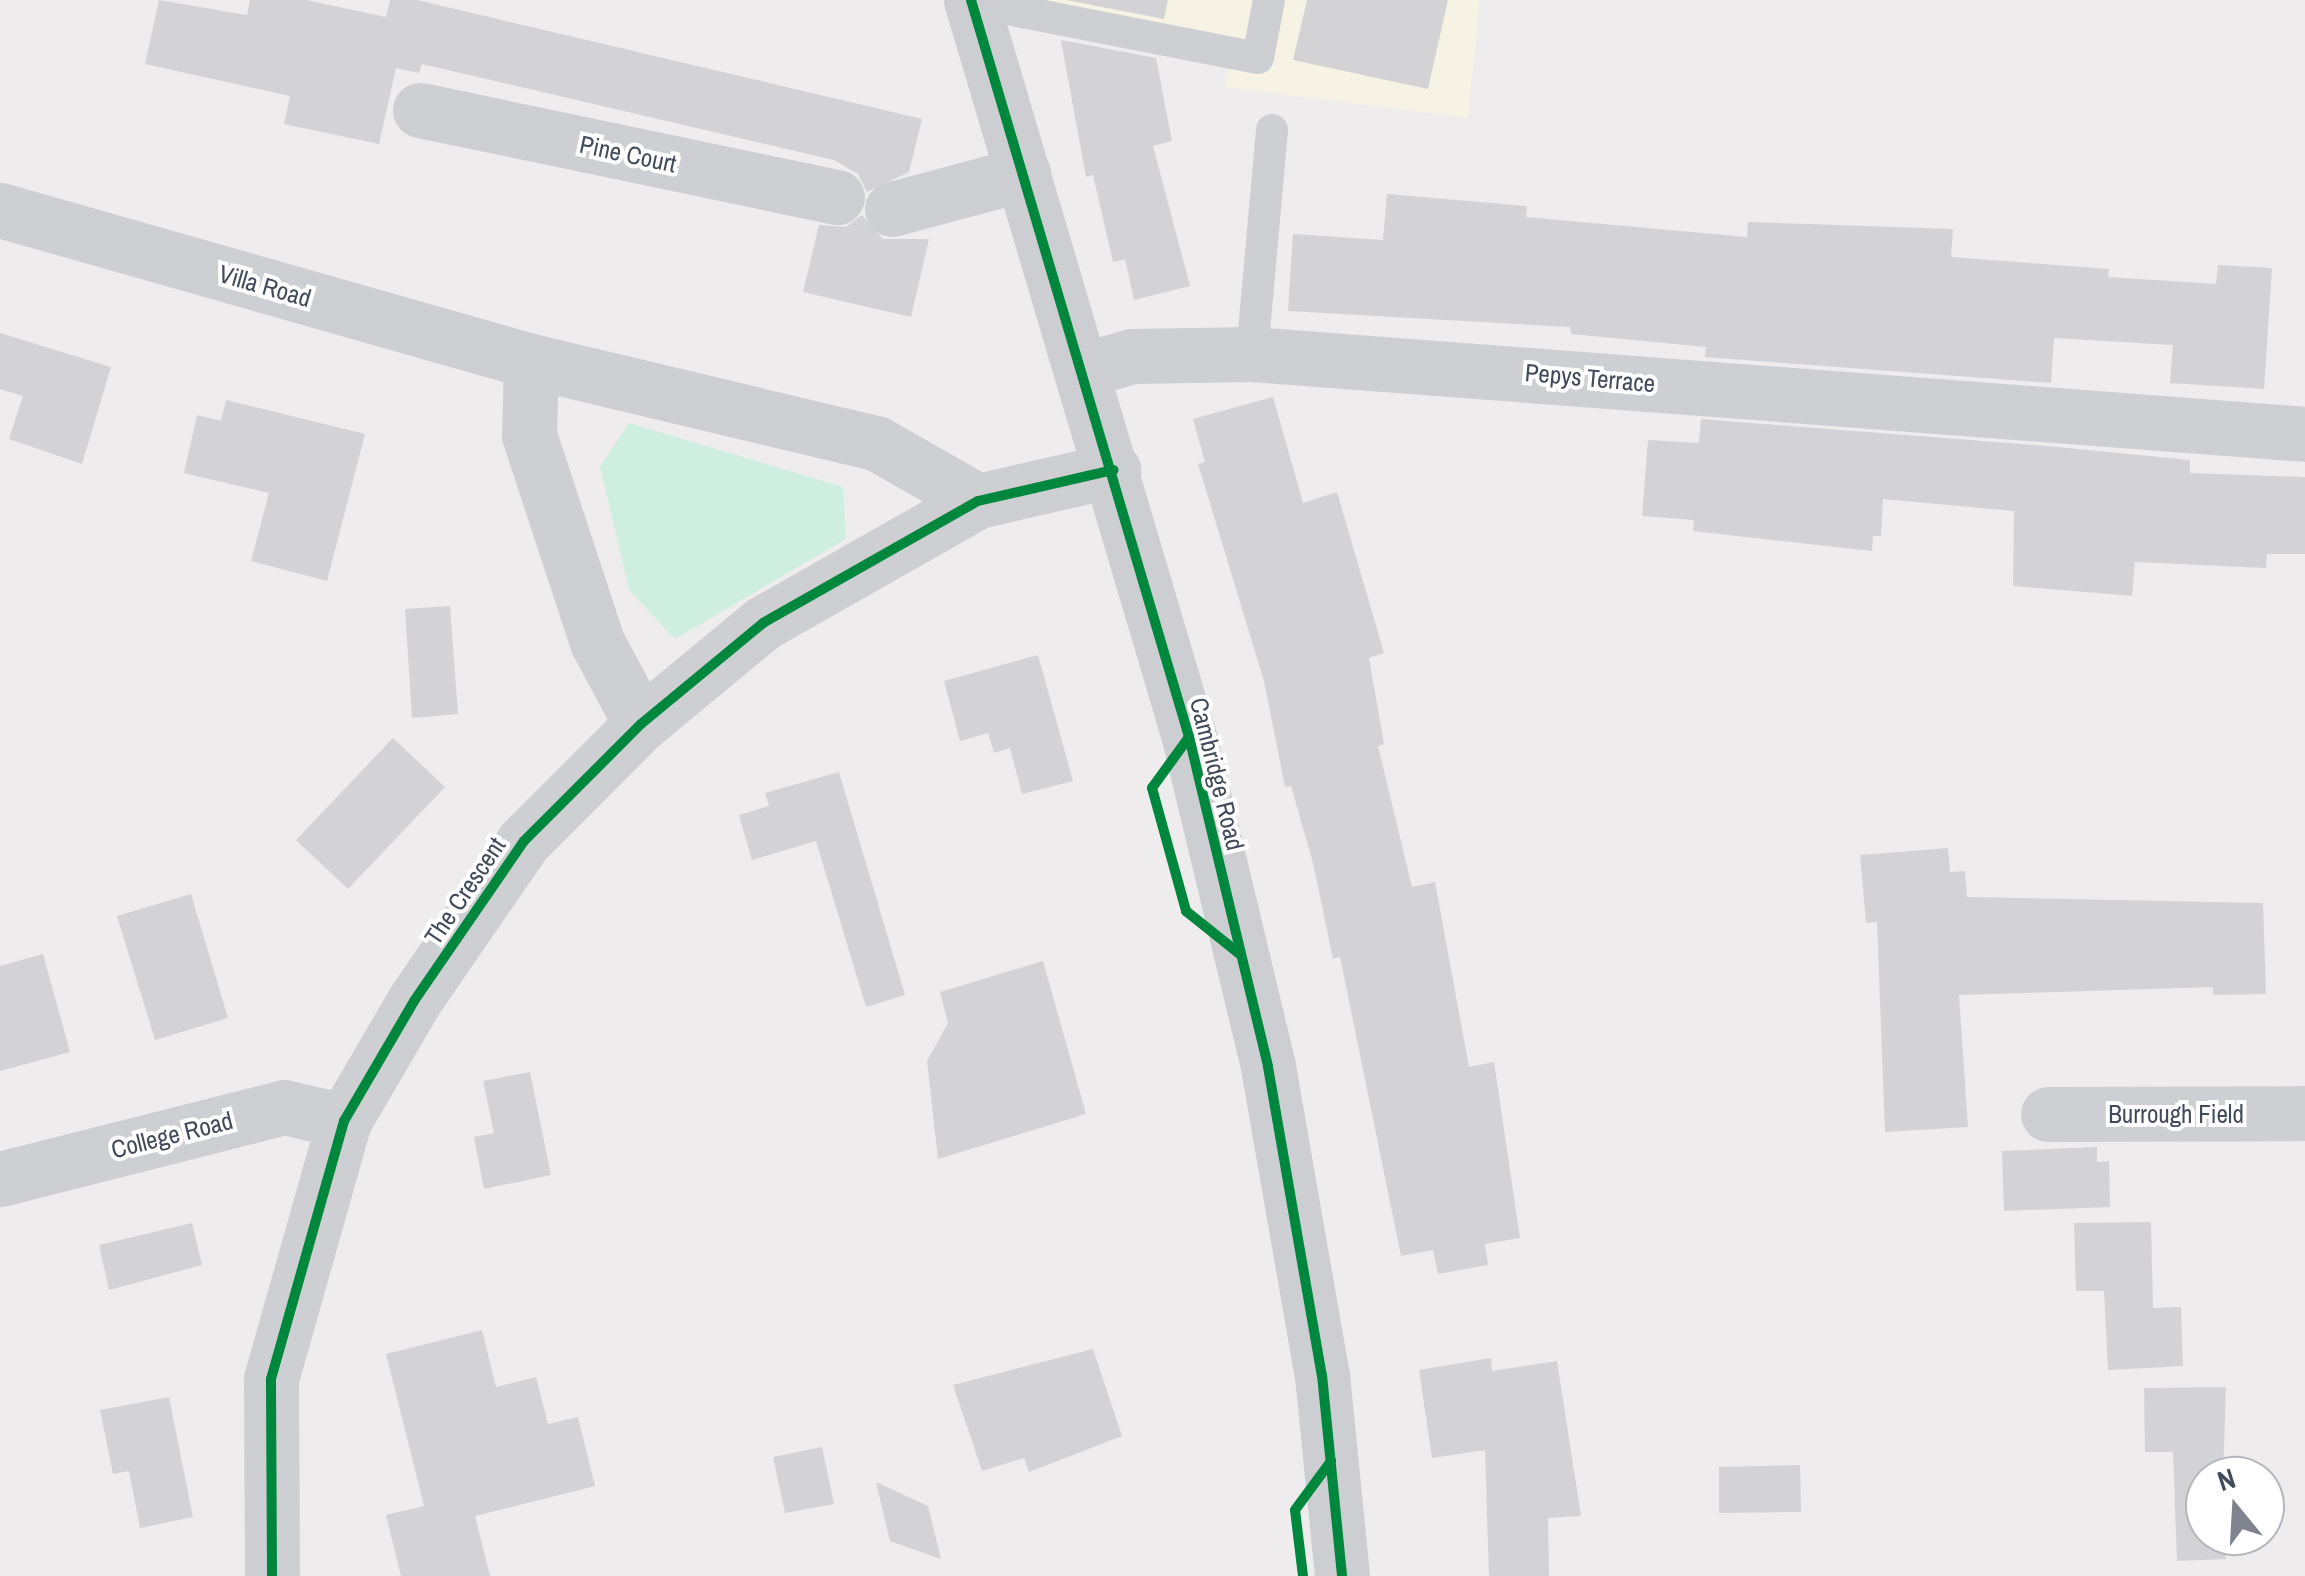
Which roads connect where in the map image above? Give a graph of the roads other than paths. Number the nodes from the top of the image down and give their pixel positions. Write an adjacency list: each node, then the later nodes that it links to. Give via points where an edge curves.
1 (1270, 0): 2 (lane, via 1258,58)
2 (972, 1): 5 (street, Cambridge Road)
3 (420, 110): 6 (street, Pine Court)
4 (1272, 130): 9 (lane)
5 (1024, 174): 7 (street); 11 (street, Cambridge Road)
6 (837, 197)
7 (892, 208)
8 (0, 210): 10 (street, Villa Road)
9 (1252, 354): 11 (street, Pepys Terrace, via 1132,356); 12 (street, Pepys Terrace, via 2098,430)
10 (531, 361): 14 (street, Villa Road, via 876,443); 15 (street, via 529,435 597,642)
11 (1083, 370): 13 (street, Cambridge Road)
12 (2305, 434)
13 (1113, 470): 14 (street, The Crescent); 21 (street, Cambridge Road, via 1189,737 1268,1067 1322,1376)
14 (978, 501): 15 (street, The Crescent, via 763,623)
15 (640, 724): 18 (street, The Crescent, via 524,840 414,1001)
16 (2305, 1113): 17 (street, Burrough Field)
17 (2048, 1114)
18 (344, 1122): 19 (street, College Road, via 284,1107); 20 (street, The Crescent, via 271,1379)
19 (0, 1179)
20 (272, 1576)
21 (1342, 1576)

